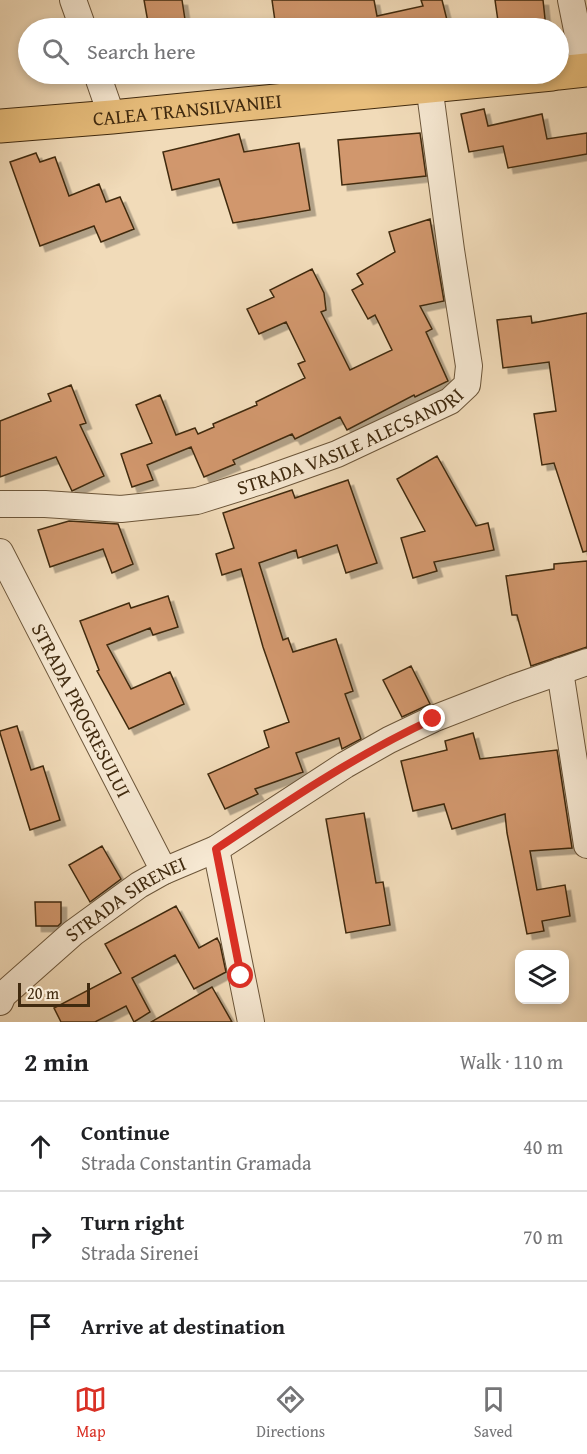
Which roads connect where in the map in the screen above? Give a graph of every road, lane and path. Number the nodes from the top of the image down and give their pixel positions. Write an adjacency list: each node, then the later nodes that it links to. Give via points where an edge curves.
1 (73, 0): 3 (street)
2 (571, 0): 4 (street)
3 (79, 18)
4 (577, 71)
5 (101, 84): 8 (street)
6 (440, 84): 7 (highway, CALEA TRANSILVANIEI)
7 (429, 85): 8 (highway, CALEA TRANSILVANIEI); 10 (street, STRADA VASILE ALECSANDRI, via 470,366 466,385 450,401 337,454 197,501 121,509)
8 (112, 117): 9 (highway, CALEA TRANSILVANIEI)
9 (0, 126)
10 (0, 504)
11 (0, 552): 16 (street, STRADA PROGRESULUI)
12 (587, 662): 13 (street, STRADA SIRENEI)
13 (561, 671): 14 (street); 15 (street, STRADA SIRENEI, via 433,719 389,740 302,791)
14 (587, 845)
15 (216, 849): 16 (street, STRADA SIRENEI); 18 (street)
16 (164, 871): 17 (street, STRADA SIRENEI, via 138,885 73,933 3,995)
17 (0, 1002)
18 (250, 1022)

